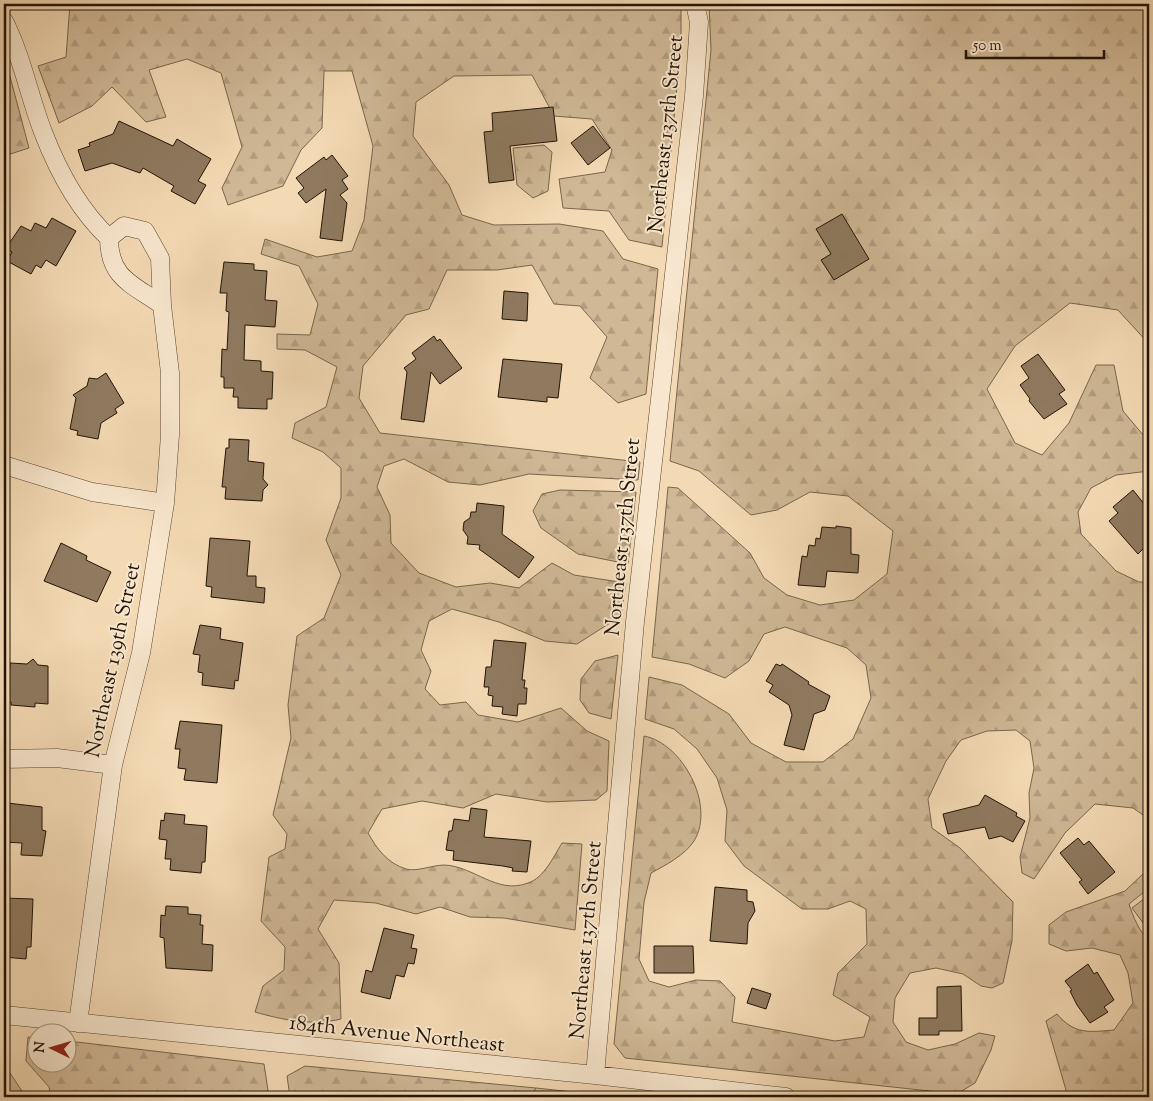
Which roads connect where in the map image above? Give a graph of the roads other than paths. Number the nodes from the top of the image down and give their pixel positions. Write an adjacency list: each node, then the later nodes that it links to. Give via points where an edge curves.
1 (695, 4): 11 (street, Northeast 137th Street, via 699,22 694,96 635,622)
2 (4, 21): 3 (street, via 13,38 43,133 75,198 93,223)
3 (110, 238): 4 (street, via 109,256 120,276); 4 (street, Northeast 139th Street, via 124,226 145,231 160,258)
4 (162, 305): 6 (street, Northeast 139th Street, via 170,373)
5 (4, 465): 6 (street, via 92,492)
6 (165, 503): 8 (street, Northeast 139th Street, via 141,653)
7 (4, 759): 8 (street, via 57,758)
8 (114, 765): 10 (street, Northeast 139th Street)
9 (4, 1015): 10 (street, 184th Avenue Northeast)
10 (78, 1023): 11 (street, 184th Avenue Northeast)
11 (595, 1075): 12 (street, 184th Avenue Northeast)
12 (786, 1097)

